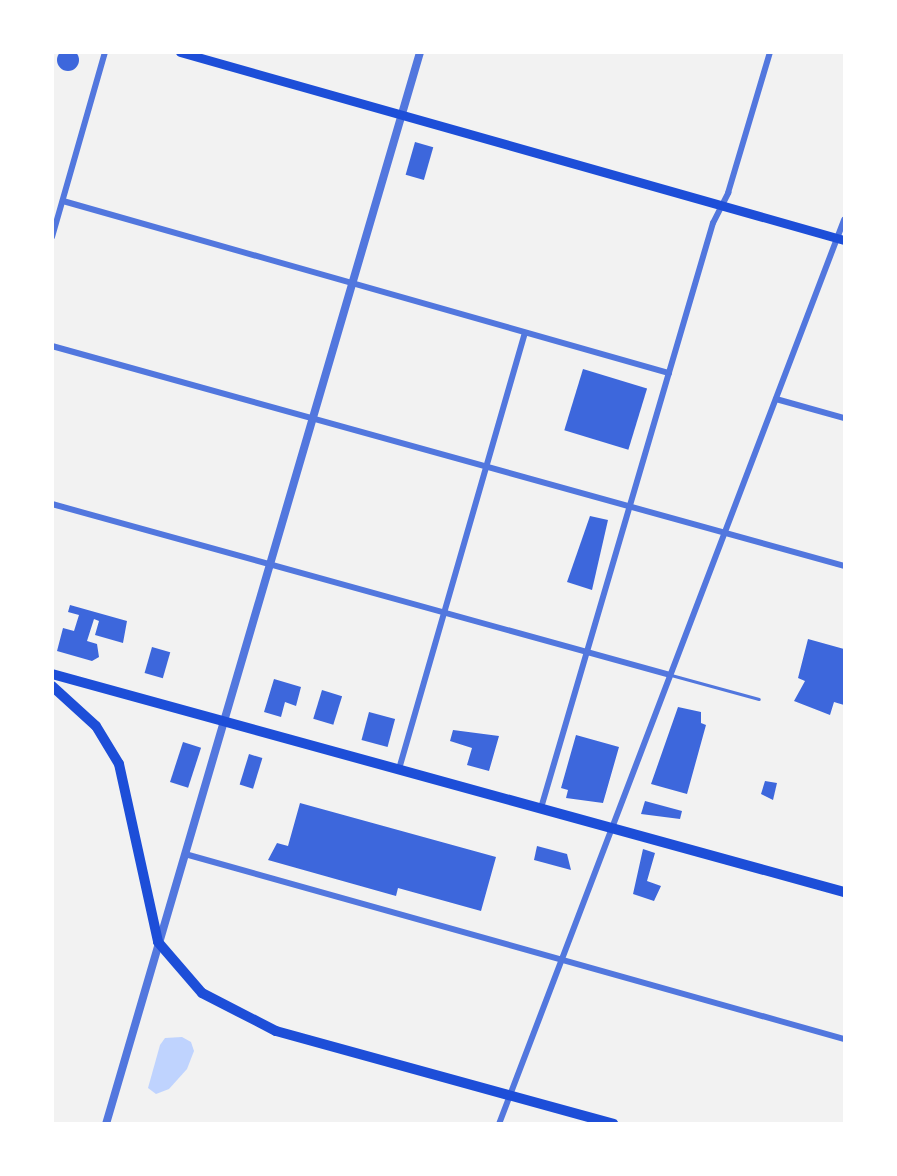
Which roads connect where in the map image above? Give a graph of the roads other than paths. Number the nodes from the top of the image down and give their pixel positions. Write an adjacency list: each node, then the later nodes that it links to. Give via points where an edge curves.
1 (105, 52): 6 (street)
2 (180, 52): 5 (main road)
3 (420, 52): 5 (street)
4 (770, 52): 7 (street)
5 (402, 115): 7 (main road); 11 (street)
6 (63, 201): 9 (street); 11 (street)
7 (723, 205): 10 (main road); 14 (street)
8 (844, 220): 10 (street)
9 (52, 237)
10 (841, 239): 15 (street)
11 (351, 283): 12 (street); 16 (street)
12 (525, 333): 14 (street); 18 (street)
13 (52, 346): 16 (street)
14 (669, 374): 20 (street)
15 (776, 399): 17 (street); 21 (street)
16 (312, 418): 18 (street); 22 (street)
17 (844, 418)
18 (486, 466): 20 (street); 24 (street)
19 (52, 504): 22 (street)
20 (630, 506): 21 (street); 25 (street)
21 (724, 533): 23 (street); 27 (street)
22 (270, 564): 24 (street); 30 (street)
23 (844, 566)
24 (444, 613): 25 (street); 31 (street)
25 (588, 653): 27 (street); 32 (street)
26 (52, 674): 30 (main road)
27 (670, 675): 29 (lane); 33 (street)
28 (52, 686): 36 (main road, via 96,726 119,764)
29 (759, 699)
30 (222, 720): 31 (main road); 34 (street)
31 (399, 769): 32 (main road)
32 (541, 808): 33 (main road)
33 (611, 826): 35 (main road); 37 (street)
34 (185, 854): 36 (street); 37 (street)
35 (844, 892)
36 (158, 942): 39 (main road, via 202,993 234,1014 276,1031); 40 (street)
37 (560, 962): 38 (street); 39 (street)
38 (844, 1039)
39 (511, 1095): 41 (street); 42 (main road)
40 (106, 1124)
41 (499, 1124)
42 (613, 1124)

